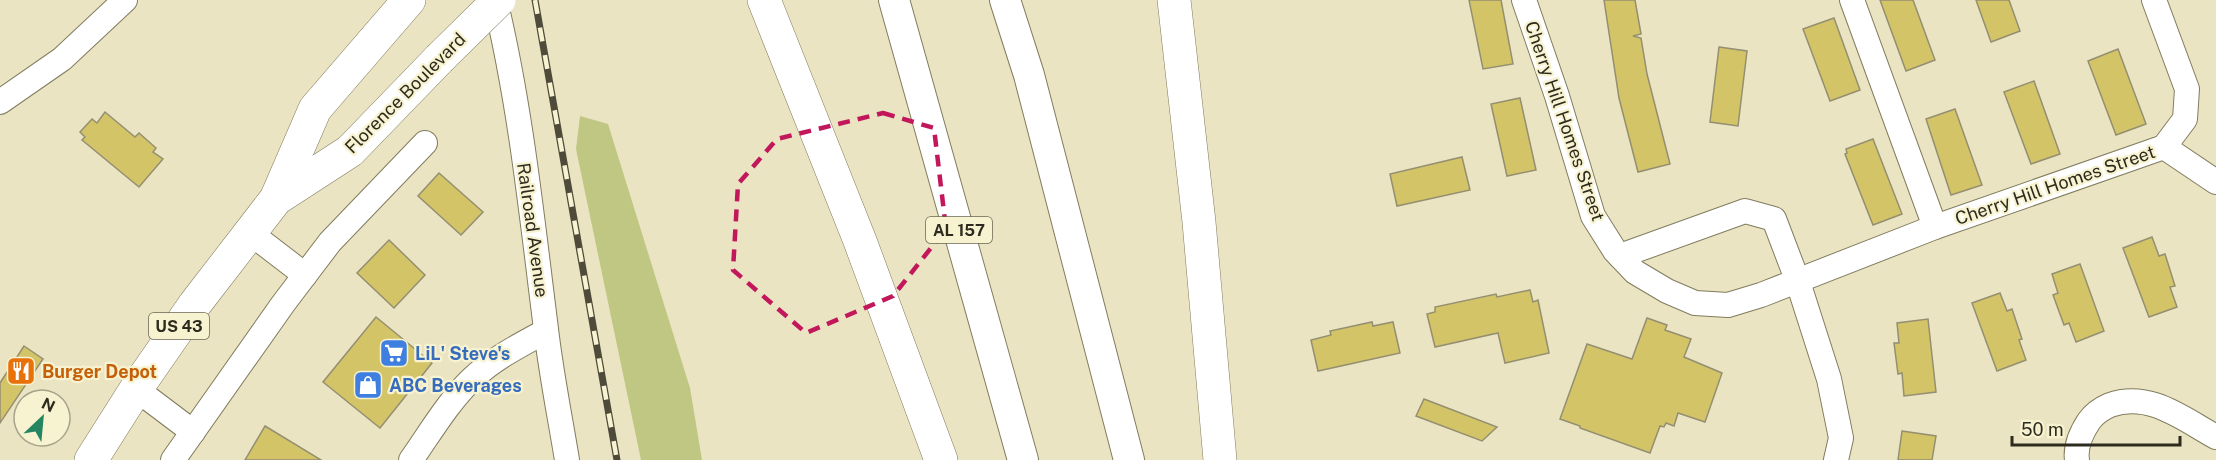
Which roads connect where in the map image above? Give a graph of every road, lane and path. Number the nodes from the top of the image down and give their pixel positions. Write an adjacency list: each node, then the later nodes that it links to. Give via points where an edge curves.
1 (125, 0): 11 (street, via 62,59)
2 (409, 0): 15 (highway, Florence Boulevard / US 43, via 315,109)
3 (497, 0): 15 (highway, Florence Boulevard / US 43, bridge, via 350,151); 21 (street, Railroad Avenue, via 538,256)
4 (764, 0): 29 (highway, via 860,241)
5 (894, 0): 30 (main road, AL 157)
6 (1005, 0): 31 (main road, via 1029,75)
7 (1174, 0): 32 (highway)
8 (1524, 0): 18 (street, Cherry Hill Homes Street, via 1593,216)
9 (1852, 0): 16 (street)
10 (2154, 0): 13 (street, Cherry Hill Homes Street, via 2187,89 2185,119)
11 (0, 102)
12 (425, 143): 19 (street, via 330,242)
13 (2164, 147): 14 (street); 16 (street, Cherry Hill Homes Street)
14 (2216, 182)
15 (276, 199): 17 (highway, Florence Boulevard / US 43)
16 (1935, 227): 20 (street, Cherry Hill Homes Street)
17 (249, 232): 19 (street); 22 (highway, Florence Boulevard / US 43)
18 (1620, 256): 20 (street, Cherry Hill Homes Street, via 1635,273 1695,303 1728,305); 20 (street, via 1745,211 1774,219)
19 (305, 275): 23 (street)
20 (1798, 282): 33 (street, via 1828,379 1841,438)
21 (546, 331): 27 (street, via 506,353 473,379); 28 (street, Railroad Avenue)
22 (136, 388): 23 (street); 25 (highway, Florence Boulevard / US 43)
23 (193, 432): 26 (street)
24 (2216, 437): 34 (street, via 2159,406 2142,400 2123,400 2090,419 2080,435)
25 (91, 460)
26 (173, 460)
27 (411, 460)
28 (567, 460)
29 (941, 460)
30 (1023, 460)
31 (1129, 460)
32 (1220, 460)
33 (1836, 460)
34 (2077, 460)

